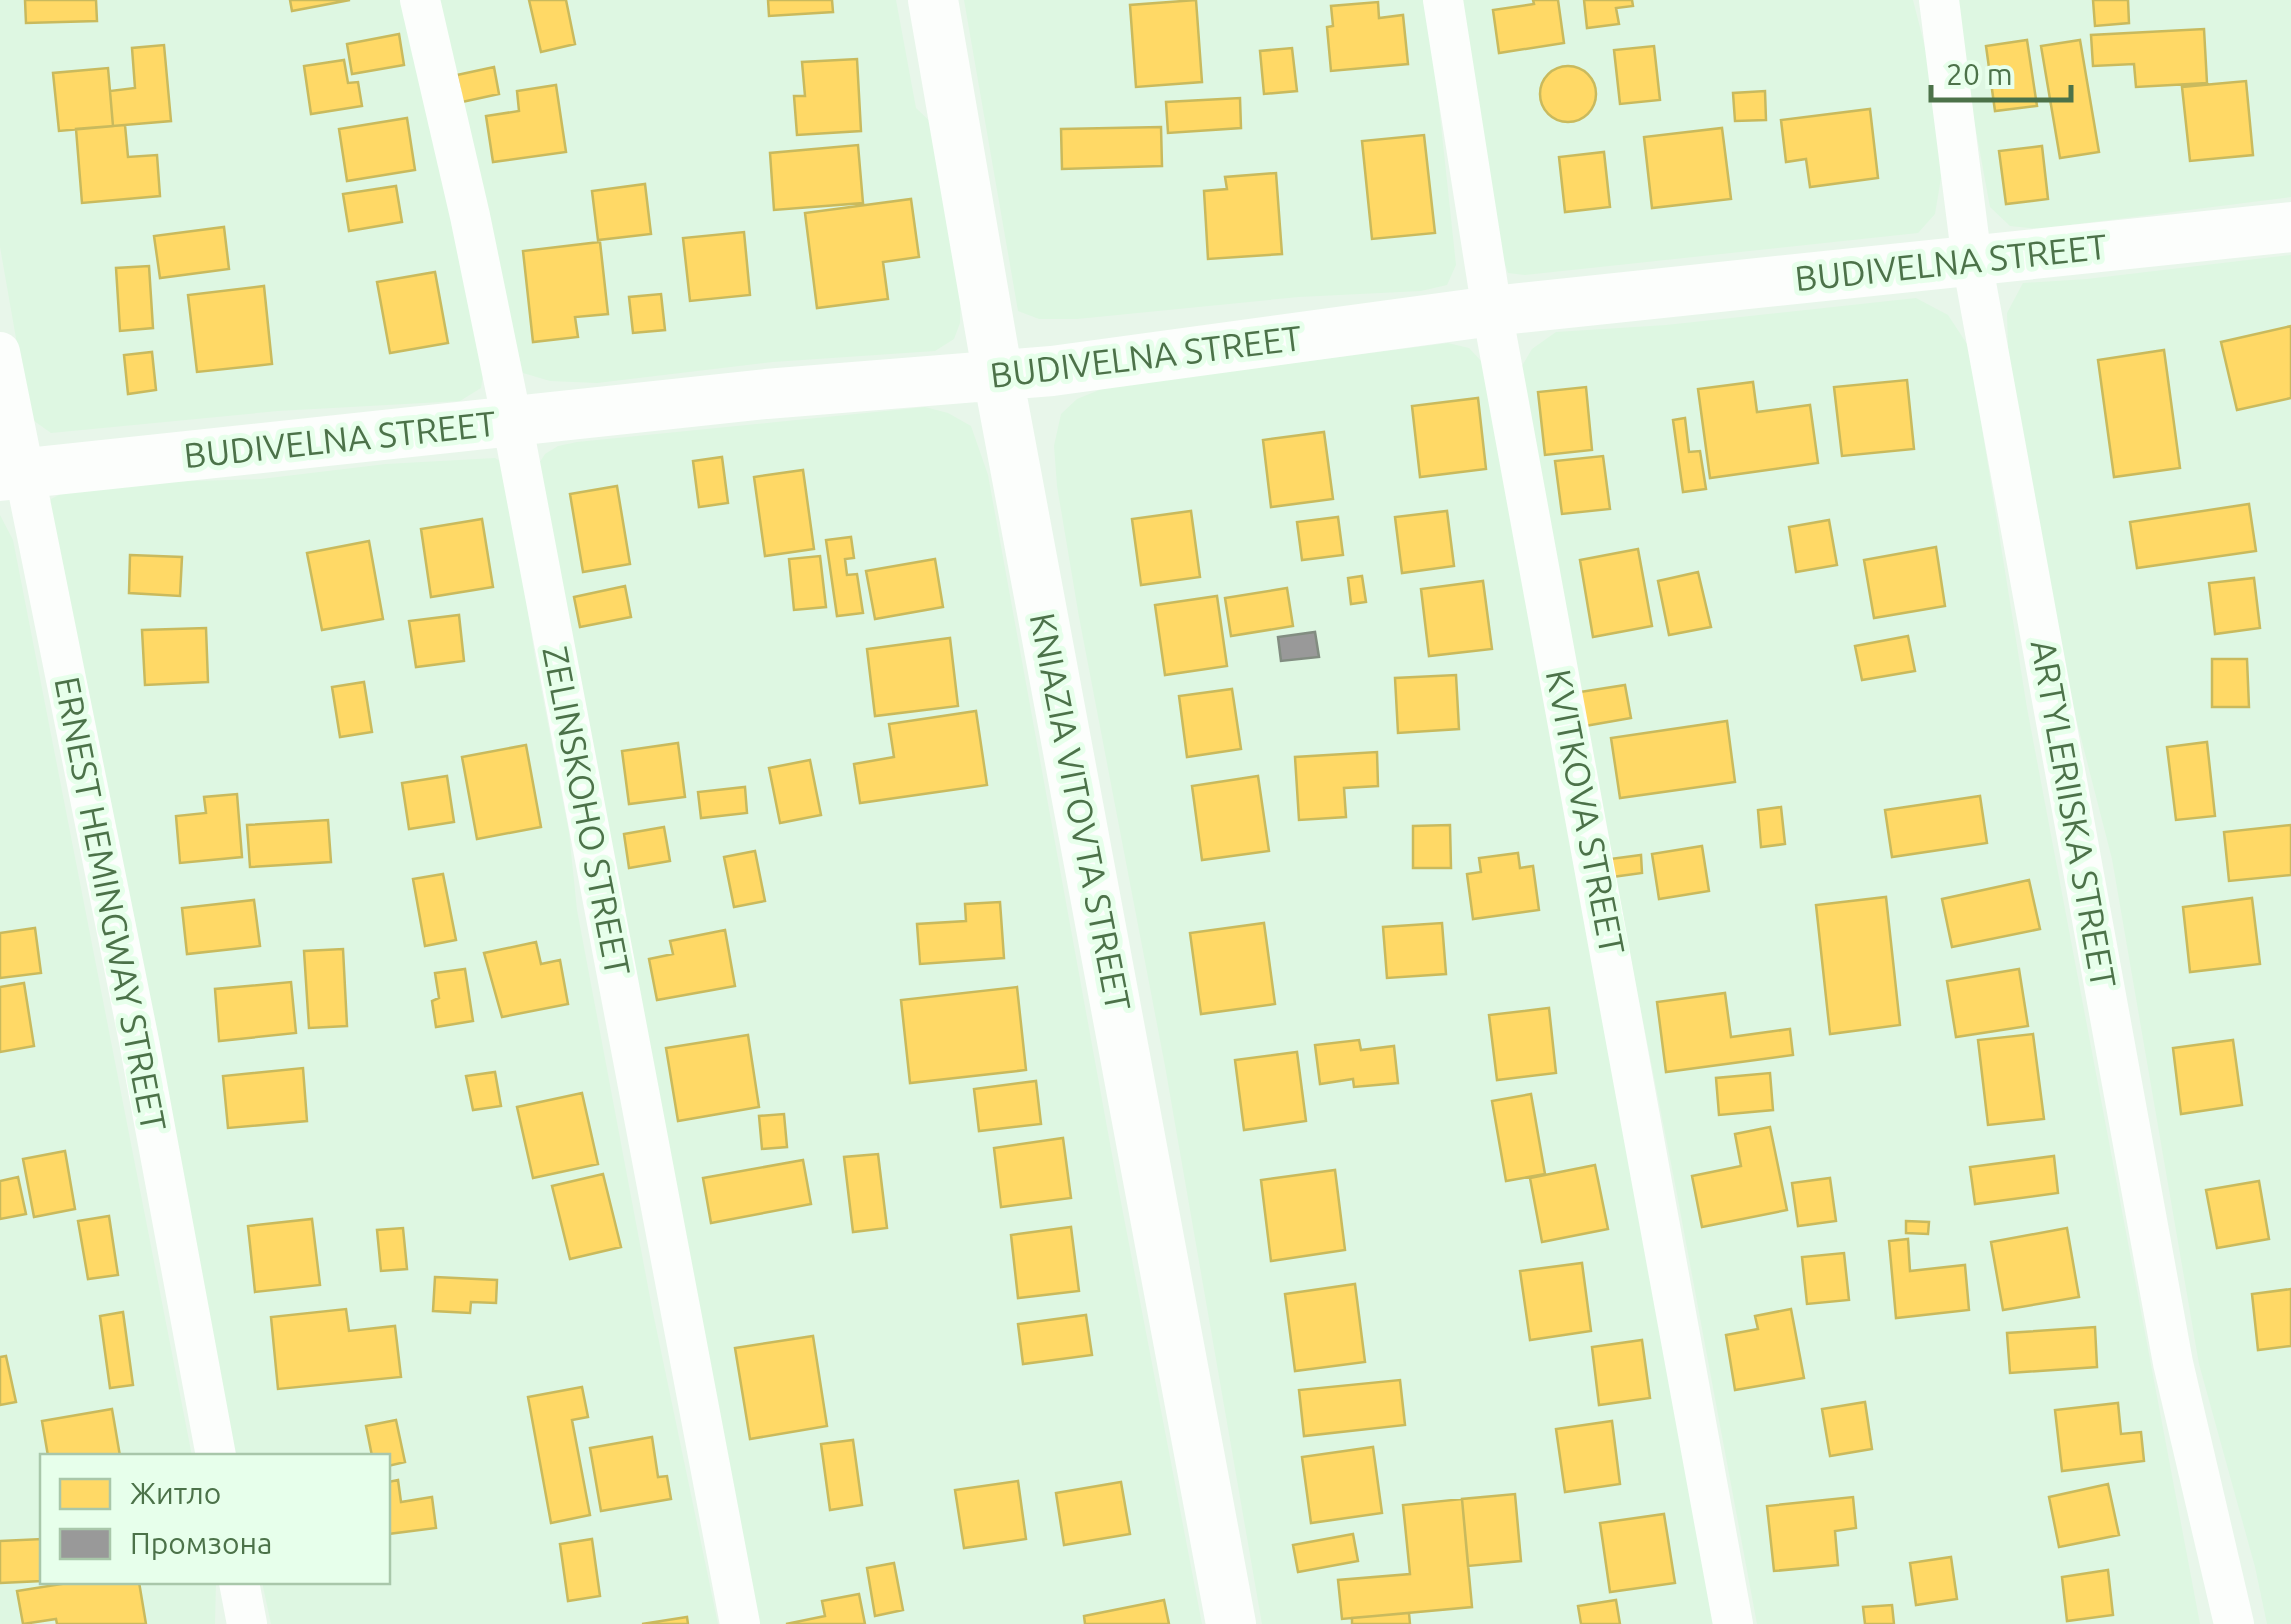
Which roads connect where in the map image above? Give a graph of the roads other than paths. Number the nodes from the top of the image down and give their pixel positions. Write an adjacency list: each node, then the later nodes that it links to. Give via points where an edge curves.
1 (420, 0): 10 (street, ZELINSKOHO STREET)
2 (933, 0): 9 (street, KNIAZIA VITOVTA STREET)
3 (1443, 0): 7 (street, KVITKOVA STREET)
4 (1939, 0): 6 (street, ARTYLERIISKA STREET)
5 (2291, 226): 6 (street, BUDIVELNA STREET)
6 (1972, 262): 7 (street, BUDIVELNA STREET); 18 (street, ARTYLERIISKA STREET, via 2173,1363)
7 (1492, 311): 9 (street, BUDIVELNA STREET); 17 (street, KVITKOVA STREET)
8 (0, 352): 11 (street, ERNEST HEMINGWAY STREET)
9 (998, 376): 10 (street, BUDIVELNA STREET); 16 (street, KNIAZIA VITOVTA STREET)
10 (512, 421): 11 (street, BUDIVELNA STREET); 15 (street, ZELINSKOHO STREET)
11 (11, 475): 12 (street, ERNEST HEMINGWAY STREET, via 139,1042)
12 (216, 1454)
13 (239, 1584): 14 (street)
14 (247, 1624)
15 (740, 1624)
16 (1231, 1624)
17 (1733, 1624)
18 (2234, 1624)

